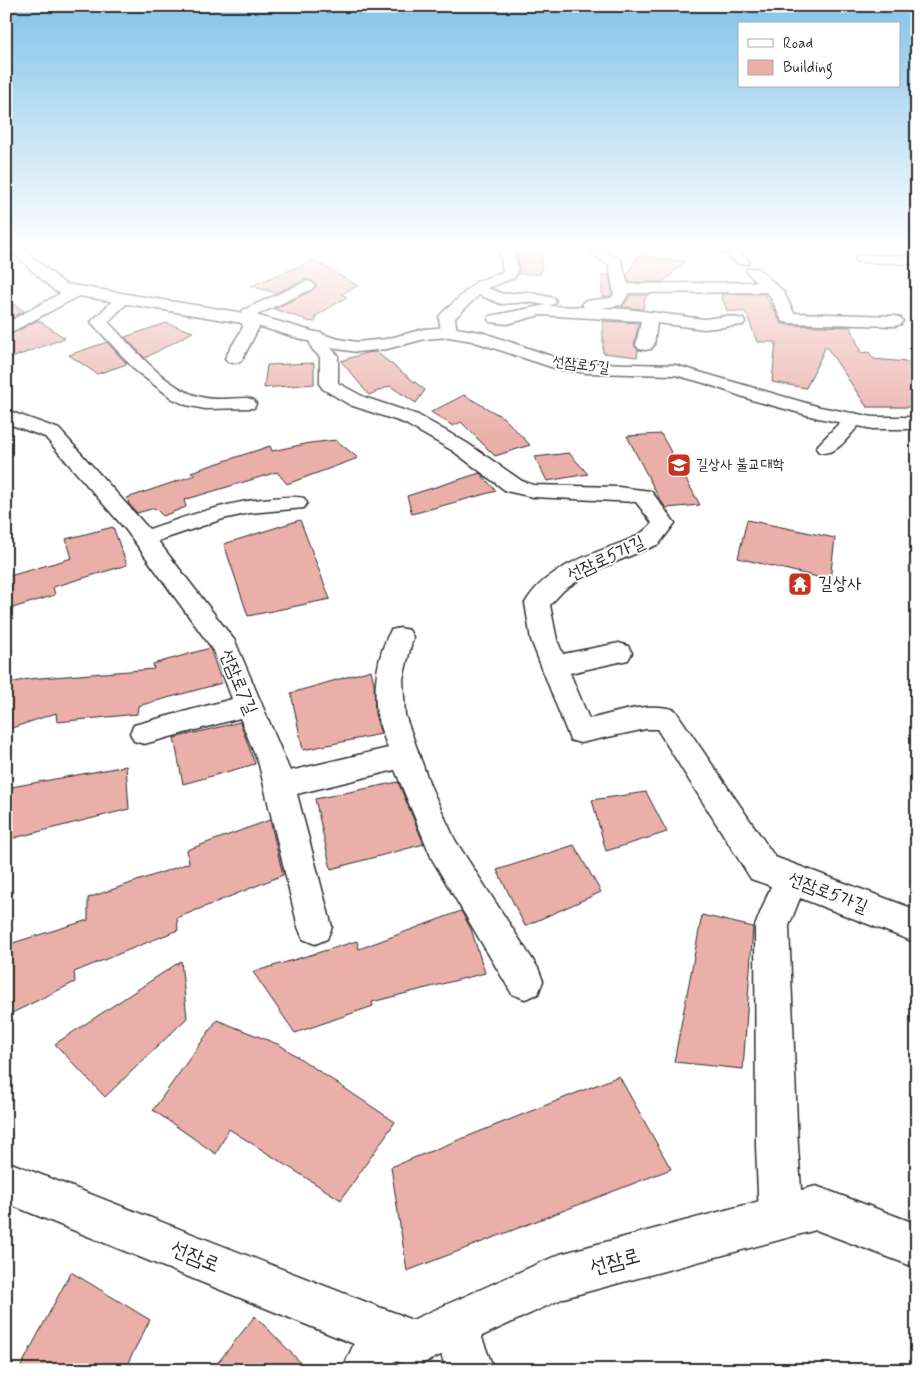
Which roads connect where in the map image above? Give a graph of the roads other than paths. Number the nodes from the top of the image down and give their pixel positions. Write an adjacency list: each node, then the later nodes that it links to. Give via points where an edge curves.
1 (38, 312): 15 (street)
2 (109, 312): 21 (street, via 99,322 174,393 195,402)
3 (206, 312): 11 (street, 선잠로5길)
4 (252, 312): 11 (street)
5 (452, 312): 16 (street, via 447,317)
6 (507, 312): 12 (street)
7 (532, 312): 12 (street)
8 (588, 312): 10 (street)
9 (785, 312): 13 (street, via 788,318)
10 (650, 317): 14 (street, via 704,324); 19 (street)
11 (248, 319): 18 (street, 선잠로5길); 20 (street, via 250,327)
12 (496, 319): 17 (street)
13 (896, 321)
14 (738, 322)
15 (6, 330)
16 (449, 332): 17 (street, 선잠로5길); 18 (street, 선잠로5길, via 357,347)
17 (475, 336): 23 (street, 선잠로5길, via 557,364 675,370 759,396)
18 (316, 337): 30 (street, 선잠로5가길, via 329,355 329,385 356,401 411,419 460,447 514,486 533,491 644,496 664,523 651,539 583,566 555,584 537,603 544,640)
19 (645, 345)
20 (234, 358)
21 (248, 404)
22 (6, 416): 27 (street, 선잠로7길, via 52,433)
23 (854, 419): 24 (street, 선잠로5길, via 873,423); 25 (street)
24 (917, 423)
25 (826, 448)
26 (296, 503): 27 (street, via 250,506)
27 (144, 538): 31 (street, 선잠로7길, via 226,648)
28 (400, 637): 33 (street, via 390,680 392,715)
29 (619, 653): 30 (street)
30 (554, 666): 35 (street, 선잠로5가길, via 580,732 646,718 665,718 763,868)
31 (248, 705): 32 (street); 34 (street, 선잠로7길)
32 (144, 733)
33 (405, 756): 34 (street); 38 (street, via 443,849)
34 (280, 786): 37 (street, 선잠로7길)
35 (790, 879): 36 (street, 선잠로5가길); 40 (street, via 772,926)
36 (917, 927)
37 (315, 928)
38 (525, 981)
39 (6, 1182): 43 (street, 선잠로)
40 (781, 1217): 41 (street, 선잠로, via 816,1208); 42 (street, 선잠로, via 560,1277)
41 (917, 1246)
42 (455, 1324): 43 (street, 선잠로, via 413,1344); 44 (street)
43 (375, 1351)
44 (470, 1370)

